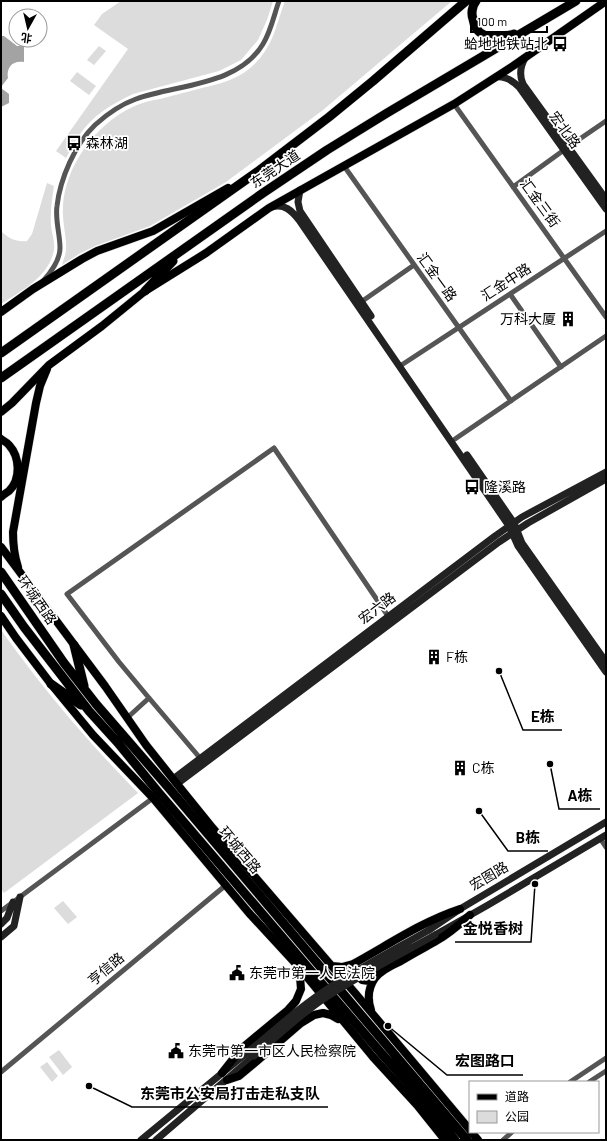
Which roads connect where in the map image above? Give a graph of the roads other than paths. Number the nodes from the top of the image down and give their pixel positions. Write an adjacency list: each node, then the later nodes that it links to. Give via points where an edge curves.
1 (279, 1): 23 (street, via 264,43 245,65 222,77 135,99 95,125 77,150 60,187 56,207 60,250 57,261)
2 (466, 1): 13 (highway, 东莞大道, via 373,81)
3 (476, 1): 6 (highway, via 472,16 476,28 482,34 494,38)
4 (576, 1): 6 (highway, 东莞大道)
5 (606, 1): 7 (main road)
6 (528, 29): 20 (highway, 东莞大道, via 327,150)
7 (524, 58): 8 (main road); 11 (street, 宏北路, via 520,73 523,84)
8 (496, 77): 9 (main road); 11 (street, 宏北路, via 514,82)
9 (454, 104): 12 (main road); 14 (street, 汇金三街)
10 (606, 121): 11 (street)
11 (566, 149): 14 (street); 16 (street, 宏北路); 18 (street, 宏北路)
12 (344, 166): 15 (main road); 22 (street, 汇金一路)
13 (257, 172): 23 (main road, via 153,231 82,259); 31 (highway, 东莞大道)
14 (513, 186): 21 (street, 汇金三街)
15 (300, 190): 17 (main road); 26 (street, via 300,211)
16 (606, 199)
17 (269, 208): 24 (main road); 33 (street, via 281,206 292,212 299,220)
18 (606, 209)
19 (606, 231): 21 (street, 汇金中路)
20 (184, 248): 24 (highway); 35 (highway, 东莞大道)
21 (564, 258): 25 (street, 汇金中路); 28 (street, 汇金三街)
22 (414, 265): 26 (street); 29 (street, 汇金一路)
23 (39, 286): 27 (main road)
24 (145, 291): 32 (main road)
25 (510, 294): 29 (street, 汇金中路); 34 (street)
26 (361, 302): 33 (street)
27 (1, 312)
28 (606, 317)
29 (459, 328): 33 (street, 汇金中路); 36 (street, 汇金一路)
30 (606, 336): 34 (street)
31 (1, 353)
32 (49, 365): 37 (main road); 46 (main road, via 36,403 13,532 15,559)
33 (402, 365): 39 (street); 43 (street)
34 (562, 367): 36 (street)
35 (1, 378)
36 (511, 401): 39 (street)
37 (1, 412)
38 (1, 439): 42 (main road, via 9,444 18,467 10,490)
39 (456, 439): 43 (street)
40 (606, 472): 43 (street, 宏六路, via 522,517)
41 (606, 480): 43 (street, 宏六路)
42 (1, 497)
43 (513, 528): 49 (street, 宏六路); 51 (street); 52 (street, via 518,546); 59 (street, 宏六路, via 499,542)
44 (1, 548): 46 (main road)
45 (1, 572): 54 (highway, 环城西路)
46 (22, 575): 50 (main road)
47 (1, 594): 56 (highway, 环城西路)
48 (1, 616): 53 (main road)
49 (388, 616): 55 (street, via 274,448 67,594); 58 (street, 宏六路)
50 (74, 645): 54 (highway); 57 (main road)
51 (606, 662)
52 (606, 672)
53 (51, 684): 56 (highway); 60 (main road, via 106,749)
54 (86, 691): 93 (highway, 环城西路)
55 (149, 698): 57 (street); 58 (street)
56 (89, 711): 92 (highway, 环城西路)
57 (127, 718): 59 (main road)
58 (200, 758): 59 (street, 宏六路)
59 (175, 781): 75 (main road)
60 (153, 798): 64 (main road); 65 (street)
61 (606, 822): 67 (street, 宏图路)
62 (603, 837): 63 (street); 69 (street, 宏图路)
63 (606, 847)
64 (226, 885): 74 (main road); 83 (street, 亨信路)
65 (20, 897): 66 (street); 72 (street, via 14,926)
66 (14, 902): 68 (street); 70 (street, via 7,918)
67 (460, 909): 71 (street, 宏图路); 73 (main road, via 426,923)
68 (1, 911)
69 (470, 915): 71 (street, 宏图路); 76 (main road, via 454,930)
70 (1, 924)
71 (432, 932): 84 (street, bridge, via 327,997)
72 (1, 937)
73 (364, 958): 75 (main road, via 342,967); 76 (main road, via 358,964 357,975 362,980 369,981)
74 (297, 966): 77 (main road, via 301,989); 80 (main road)
75 (332, 966): 78 (main road)
76 (376, 977): 78 (main road, via 368,994)
77 (296, 1001): 79 (main road, via 308,1000 313,1007); 84 (main road, via 241,1049)
78 (371, 1013): 87 (main road)
79 (305, 1021): 80 (main road, via 323,1013); 84 (main road, via 239,1076)
80 (342, 1021): 91 (main road, via 417,1104)
81 (606, 1058): 85 (street)
82 (606, 1071): 86 (street)
83 (1, 1072)
84 (224, 1076): 89 (street); 90 (street)
85 (572, 1081)
86 (591, 1081)
87 (469, 1129)
88 (511, 1133): 94 (street)
89 (141, 1140)
90 (156, 1140)
91 (445, 1140)
92 (455, 1140)
93 (467, 1140)
94 (503, 1140)

